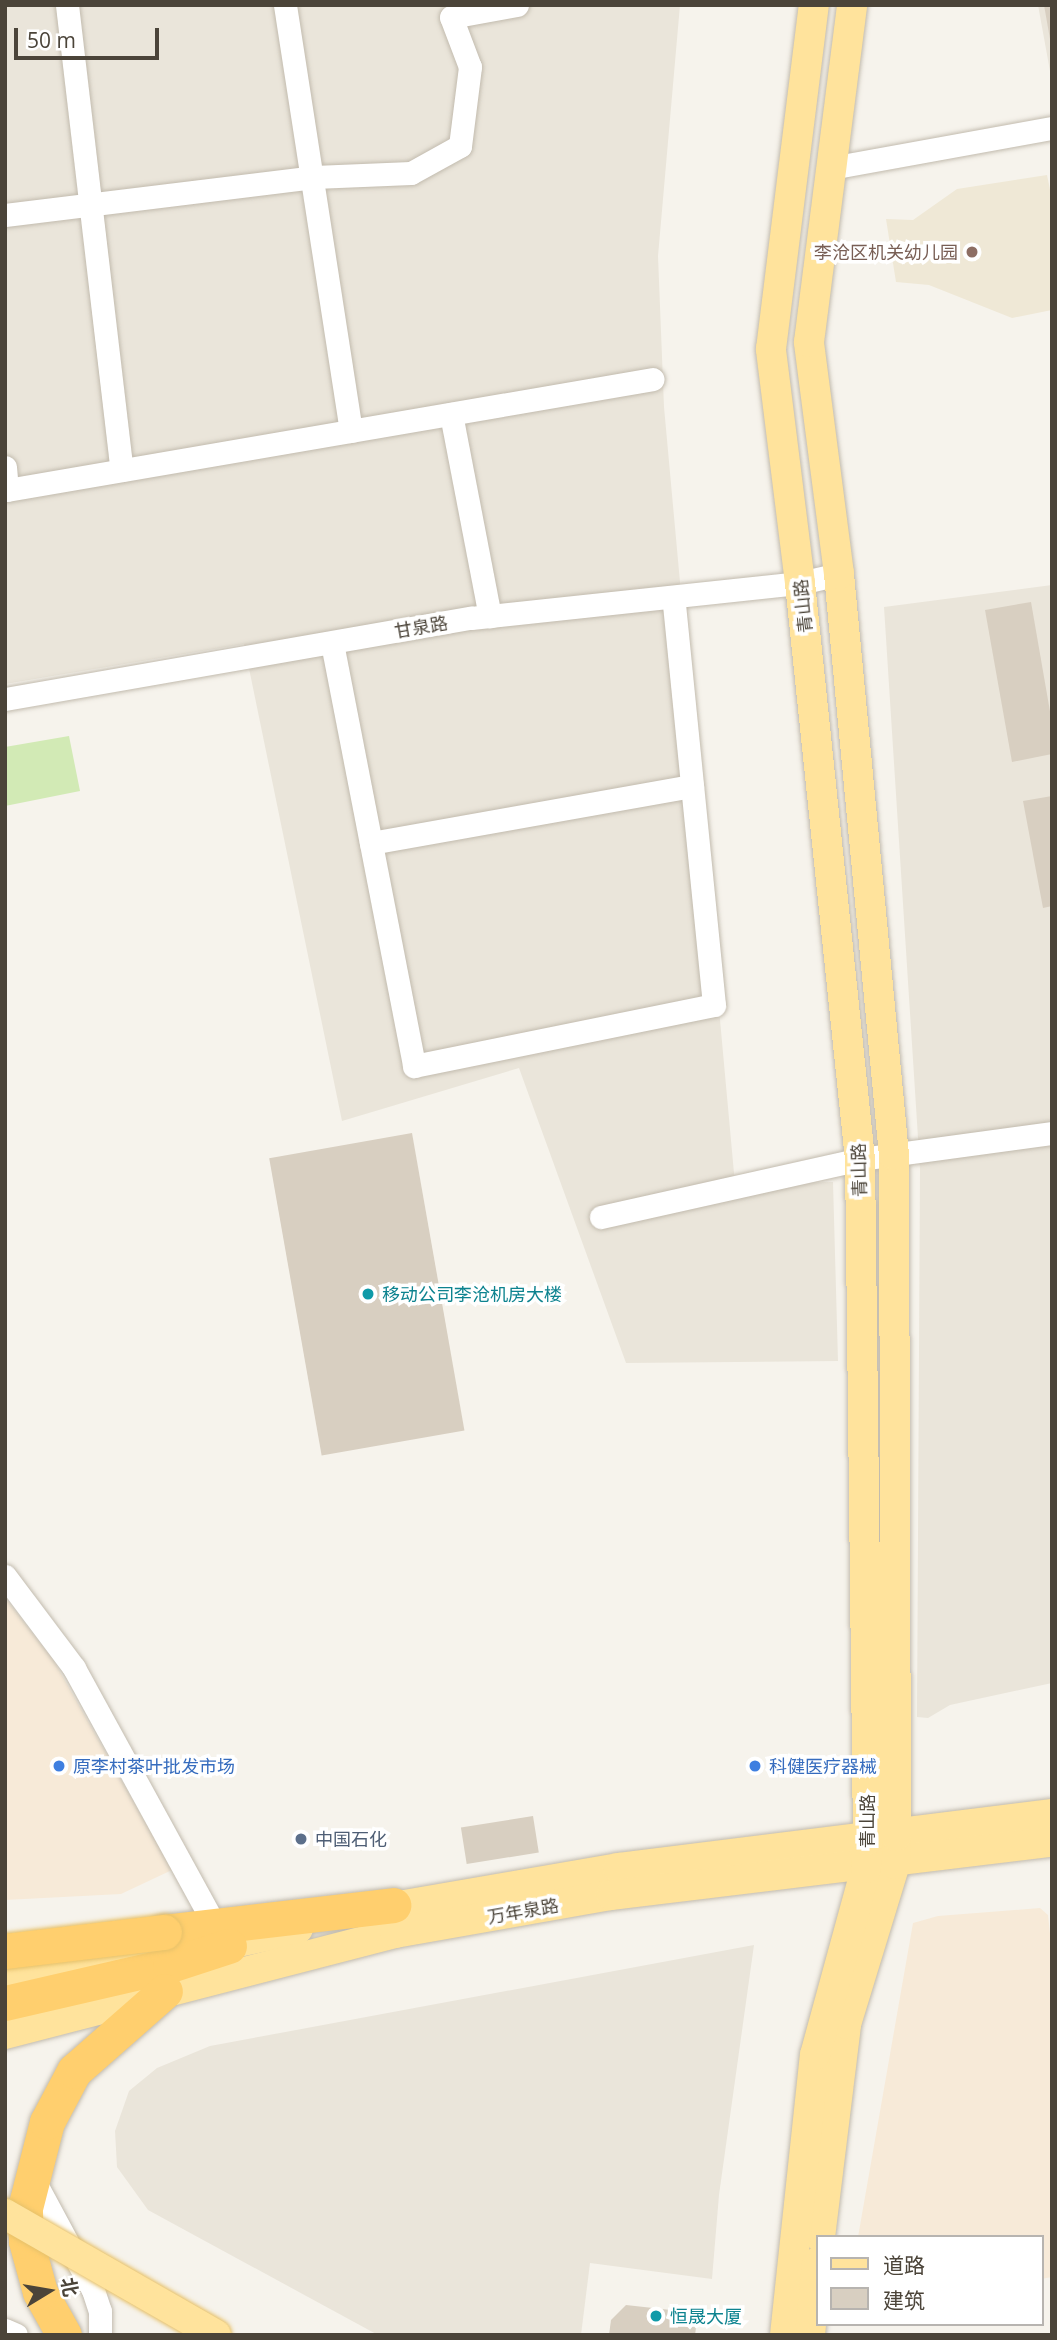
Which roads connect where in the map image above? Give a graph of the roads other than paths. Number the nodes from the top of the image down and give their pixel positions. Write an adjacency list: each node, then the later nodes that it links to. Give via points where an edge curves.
1 (67, 5): 9 (street)
2 (285, 5): 8 (street)
3 (517, 5): 8 (street, via 452,17 470,67 460,146 411,173)
4 (814, 5): 17 (main road, 青山路, via 771,349)
5 (852, 5): 7 (main road, 青山路)
6 (1052, 128): 7 (street)
7 (831, 167): 16 (main road, 青山路, via 810,342)
8 (314, 177): 9 (street); 13 (street)
9 (91, 205): 10 (street); 15 (street)
10 (5, 215)
11 (653, 379): 12 (street)
12 (451, 414): 13 (street); 19 (street)
13 (351, 431): 15 (street)
14 (5, 467): 15 (street, via 8,490)
15 (122, 470)
16 (839, 574): 17 (street, 甘泉路); 25 (main road, 青山路)
17 (800, 583): 18 (street, 甘泉路); 26 (main road, 青山路)
18 (673, 597): 19 (street, 甘泉路); 22 (street)
19 (490, 616): 20 (street, 甘泉路)
20 (332, 643): 21 (street, 甘泉路); 23 (street)
21 (5, 699)
22 (692, 786): 23 (street); 23 (street, via 714,1005 414,1066)
23 (371, 843)
24 (1052, 1133): 25 (street)
25 (894, 1154): 26 (street); 31 (main road, 青山路)
26 (860, 1159): 27 (street); 31 (main road, 青山路)
27 (601, 1217)
28 (5, 1576): 34 (street, via 74,1668)
29 (1052, 1814): 31 (main road, 万年泉路)
30 (1052, 1842): 31 (main road, 万年泉路)
31 (881, 1852): 32 (main road, 万年泉路, via 618,1868); 38 (main road, 万年泉路, via 395,1933); 43 (main road, 青山路, via 846,2024); 50 (main road, 青山路, via 815,2055)
32 (393, 1905): 34 (highway)
33 (164, 1932): 34 (highway); 35 (street, via 80,1928); 36 (highway, bridge)
34 (222, 1936): 37 (main road, via 104,1961); 39 (highway, via 170,1965)
35 (5, 1937)
36 (5, 1951)
37 (5, 1973)
38 (165, 1992): 40 (main road, 万年泉路); 41 (highway, via 74,2071 47,2122)
39 (5, 2003)
40 (5, 2034)
41 (31, 2175): 46 (highway, via 26,2241 40,2292); 48 (street, via 93,2290 100,2311)
42 (5, 2214): 49 (main road, bridge)
43 (820, 2235)
44 (816, 2272): 51 (main road)
45 (5, 2330): 47 (street)
46 (61, 2332)
47 (16, 2335)
48 (100, 2335)
49 (216, 2335)
50 (785, 2335)
51 (810, 2335)

